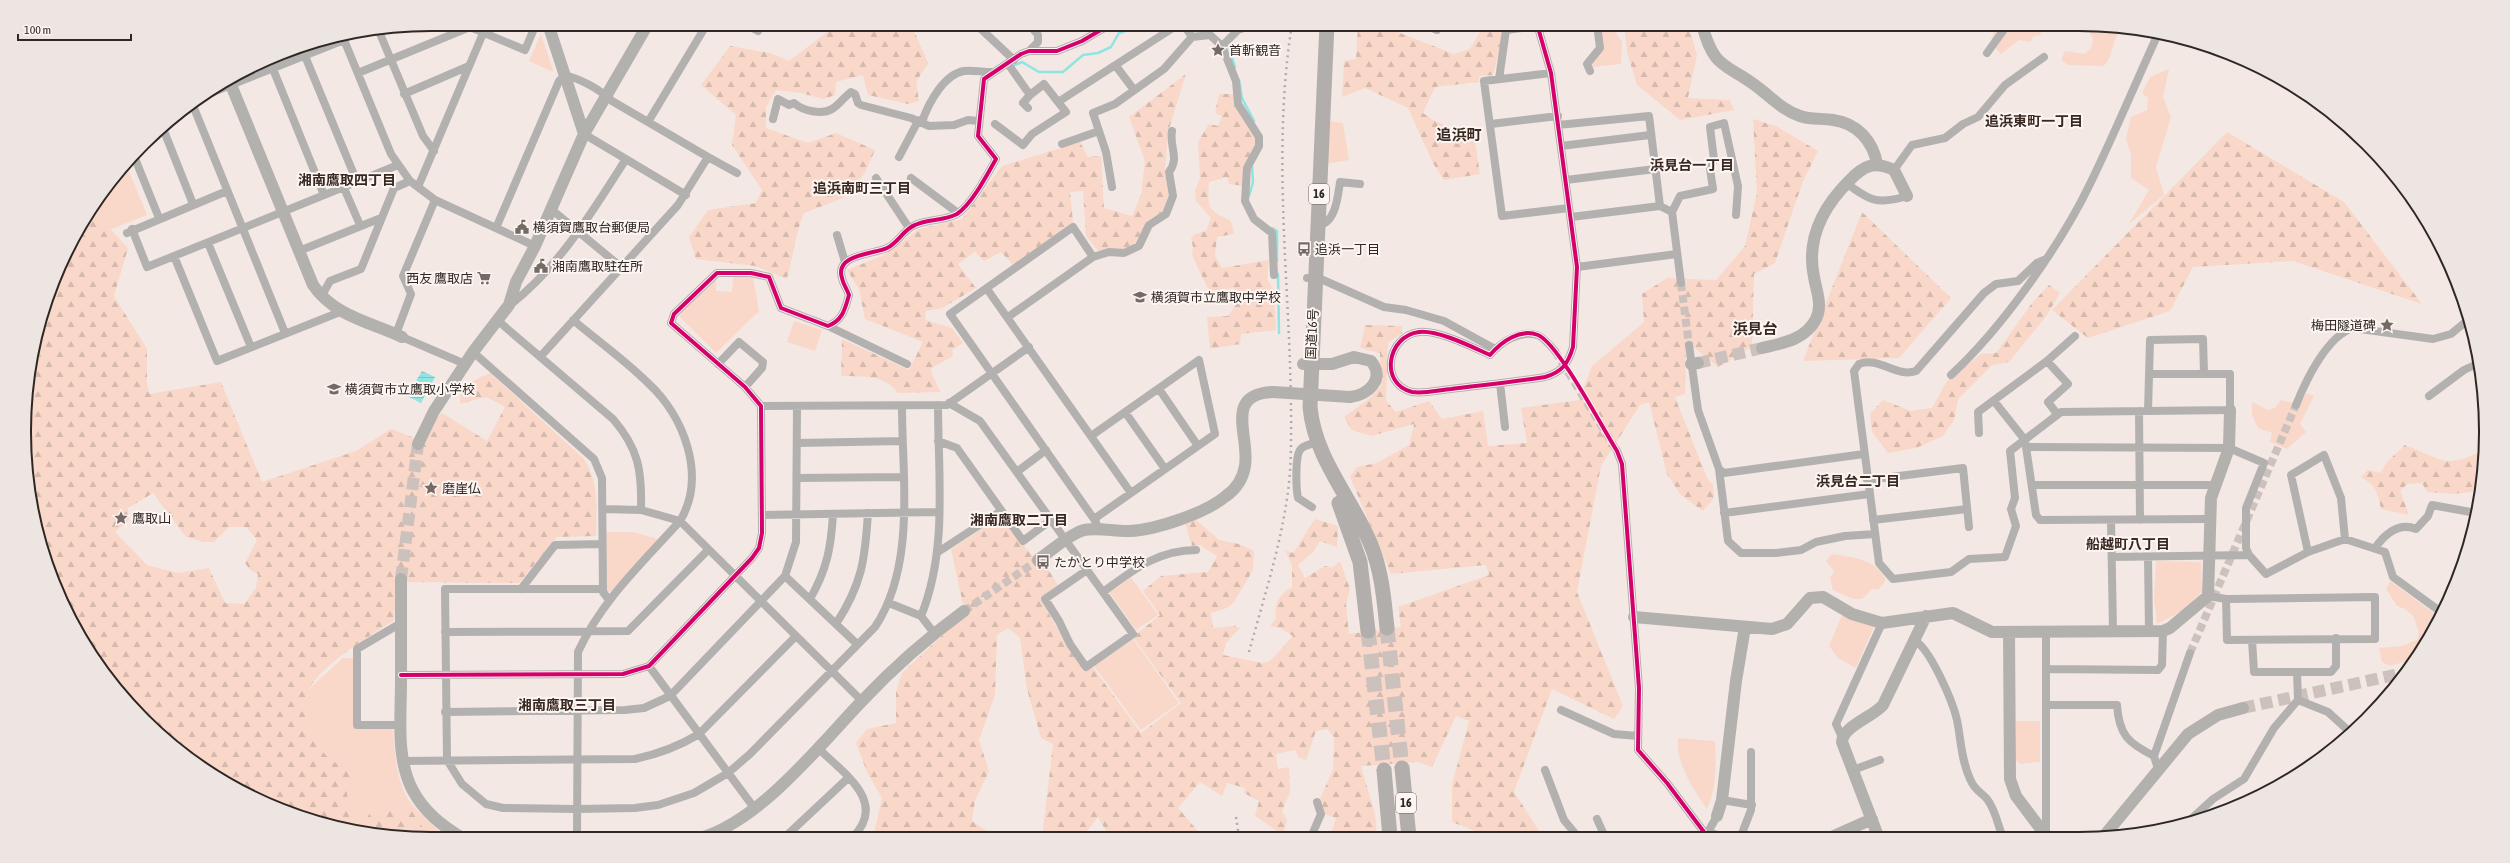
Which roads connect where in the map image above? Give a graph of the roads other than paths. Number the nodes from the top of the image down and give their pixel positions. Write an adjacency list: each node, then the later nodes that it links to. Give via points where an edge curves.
1 (460, 31): 31 (street)
2 (479, 31): 20 (street)
3 (533, 31): 20 (street, via 525,50)
4 (550, 31): 40 (street)
5 (644, 31): 47 (street)
6 (703, 31): 55 (street)
7 (983, 31): 32 (street)
8 (1035, 31): 27 (street, via 1038,42)
9 (1099, 31): 27 (street, via 1057,52)
10 (1168, 31): 34 (street)
11 (1188, 31): 22 (street)
12 (1237, 31): 26 (street)
13 (1319, 31): 120 (highway, 国道16号 / 16)
14 (1328, 31): 103 (highway, 国道16号 / 16)
15 (1506, 31): 41 (street)
16 (1539, 31): 39 (street)
17 (1597, 31): 36 (street, via 1600,48 1587,64)
18 (1704, 31): 71 (street, via 1711,50 1726,68 1760,89 1778,106 1789,112 1802,117 1844,122 1854,127 1869,142)
19 (2003, 31): 28 (street)
20 (483, 33): 33 (street)
21 (380, 34): 31 (street)
22 (1192, 37): 26 (street, via 1210,35); 44 (street, via 1164,69)
23 (2156, 39): 115 (street, via 2090,184)
24 (344, 41): 38 (street)
25 (328, 45): 29 (street)
26 (1222, 46): 119 (street, via 1236,81 1238,104 1259,137 1259,146 1247,168 1245,201 1254,220 1272,233)
27 (1029, 51): 32 (street)
28 (1987, 53)
29 (305, 56): 35 (street); 80 (street)
30 (2044, 57): 74 (street, via 2005,85 1978,117 1963,124 1945,138 1912,145)
31 (390, 59): 38 (street); 45 (street)
32 (1011, 62): 37 (street); 46 (street)
33 (469, 66): 45 (street); 66 (street)
34 (1116, 66): 44 (street); 48 (street)
35 (273, 69): 42 (street); 87 (street)
36 (1590, 71)
37 (992, 72): 53 (street, via 963,71 952,77 930,101 923,119); 54 (street, via 984,79)
38 (358, 73): 72 (street, via 391,154)
39 (1551, 73): 41 (street); 51 (street)
40 (565, 75): 47 (street); 62 (street); 104 (street, via 559,80)
41 (1499, 78): 57 (street, via 1484,81)
42 (242, 79)
43 (230, 86): 96 (street)
44 (1134, 90): 59 (street, via 1115,104 1093,114)
45 (404, 94): 66 (street, via 423,136)
46 (1030, 95): 48 (street, via 1044,84); 49 (street, via 1023,103)
47 (606, 96): 55 (street); 62 (street)
48 (1058, 102): 56 (street, via 1066,112 1032,134 1023,145)
49 (1028, 108)
50 (194, 109): 86 (street)
51 (1558, 116): 57 (street); 58 (street)
52 (773, 119): 53 (street, via 778,99 789,105 794,103 799,108 817,112 831,110 851,92 861,105)
53 (918, 121): 54 (street, via 929,126 954,125 968,120); 68 (street)
54 (979, 121): 97 (street, via 978,136 996,159 978,190)
55 (648, 122): 67 (street)
56 (995, 124)
57 (1491, 124): 93 (street, via 1502,216)
58 (1558, 125): 63 (street, via 1648,116); 65 (street)
59 (1099, 131): 64 (street); 84 (street, via 1106,152)
60 (1172, 131): 114 (street, via 1176,157 1169,172 1173,196 1166,214 1149,225 1139,246 1124,253 1109,252)
61 (165, 132): 91 (street)
62 (584, 134): 69 (street); 94 (street)
63 (1650, 135): 65 (street); 73 (street)
64 (1062, 144)
65 (1561, 146): 78 (street)
66 (434, 151): 83 (street)
67 (708, 157): 75 (street); 88 (street)
68 (899, 157)
69 (626, 159): 88 (street); 107 (street)
70 (136, 161): 100 (street)
71 (1877, 164): 74 (street); 81 (street, via 1860,171)
72 (398, 165): 79 (street); 80 (street)
73 (1655, 169): 78 (street); 92 (street)
74 (1894, 170): 89 (street)
75 (736, 173)
76 (876, 178): 105 (street)
77 (912, 178): 97 (street)
78 (1566, 180): 93 (street)
79 (410, 181): 83 (street); 101 (street, via 394,188)
80 (357, 182): 85 (street)
81 (1846, 183): 89 (street, via 1875,201 1888,202); 137 (street, via 1824,211 1814,236 1812,264 1818,297 1817,317 1803,334)
82 (1360, 184): 103 (street, via 1340,182 1334,211 1328,220)
83 (418, 187): 90 (street)
84 (1112, 187)
85 (344, 188): 87 (street); 102 (street)
86 (227, 191): 91 (street); 106 (street)
87 (324, 195): 96 (street)
88 (686, 195): 117 (street)
89 (1907, 196)
90 (435, 200): 104 (street); 132 (street, via 403,276 412,294)
91 (193, 204): 100 (street)
92 (1660, 206): 95 (street); 99 (street)
93 (1569, 208): 99 (street)
94 (551, 209): 107 (street); 110 (street)
95 (1672, 212): 98 (street, via 1680,196 1713,189 1710,169 1714,160 1710,127 1724,123 1738,186); 112 (street)
96 (284, 213): 106 (street); 111 (street)
97 (958, 213): 105 (street)
98 (1736, 215)
99 (1570, 217): 118 (street)
100 (159, 218): 113 (street, via 130,231 147,267)
101 (381, 218): 102 (street); 123 (street, via 360,269 330,282)
102 (360, 225): 111 (street)
103 (1317, 225): 120 (highway, 国道16号 / 16)
104 (496, 228): 110 (street)
105 (909, 228): 116 (street, via 887,248 865,252)
106 (243, 229): 109 (street); 131 (street)
107 (579, 232): 117 (street); 124 (street, via 532,287)
108 (837, 235): 116 (street)
109 (208, 243): 113 (street); 135 (street)
110 (535, 246): 124 (street, via 516,282)
111 (299, 251): 123 (street, via 313,285)
112 (1677, 254): 118 (street); 121 (street)
113 (174, 256): 135 (street, via 218,361)
114 (1093, 257): 122 (street, via 1073,227); 126 (street)
115 (2044, 260): 151 (street, via 1977,351); 182 (street, via 2037,263 2018,281 1996,284 1984,293 1916,372 1910,374 1874,362 1859,364 1853,379)
116 (845, 262): 130 (street, via 841,272 849,295 842,316)
117 (621, 267): 128 (street)
118 (1577, 267): 152 (street, via 1573,347 1564,367 1556,374 1545,377)
119 (1274, 275)
120 (1311, 278): 138 (street, via 1323,280 1384,307 1444,320); 146 (highway, 国道16号 / 16)
121 (1681, 283)
122 (987, 289): 126 (street); 148 (street, via 950,314)
123 (321, 297): 125 (street)
124 (509, 305): 127 (street)
125 (340, 312): 131 (street); 132 (street)
126 (1008, 317): 136 (street)
127 (497, 320): 140 (street); 141 (street)
128 (573, 320): 141 (street); 212 (street, via 649,383 681,431 692,467 692,493 688,508)
129 (2464, 323): 159 (street, via 2451,334 2433,339 2353,328 2344,331 2333,341 2306,381)
130 (828, 326): 144 (street, via 781,308 769,277 752,273 717,273 681,306 671,323); 145 (street)
131 (285, 334): 135 (street)
132 (399, 336): 143 (street)
133 (2075, 336): 142 (street)
134 (1689, 345): 184 (street, via 1695,364 1698,410)
135 (251, 347)
136 (1029, 347): 148 (street); 170 (street)
137 (1762, 348)
138 (1495, 349): 139 (street, via 1518,334 1530,334 1543,338); 152 (street, via 1490,355 1437,334 1418,332 1409,335 1395,346 1391,353 1390,369 1398,384 1414,392)
139 (1555, 351)
140 (473, 352): 143 (street); 195 (street, via 594,459 602,478)
141 (540, 357): 197 (street, via 613,419 624,432 634,449 642,479)
142 (2047, 361): 156 (street); 167 (street, via 2068,384 2048,402)
143 (465, 364): 174 (street, via 434,411)
144 (718, 364): 153 (street); 153 (street, via 739,342 762,362 762,368)
145 (908, 364)
146 (1307, 364): 175 (highway, 国道16号 / 16, via 1302,406); 213 (street, bridge, via 1332,364 1354,357 1371,361 1376,371 1375,383 1365,394 1350,397 1259,392 1246,403 1242,414 1245,465 1239,482 1227,496 1213,506 1144,530); 251 (highway, 国道16号 / 16, via 1313,428 1323,457 1371,544 1383,588)
147 (2473, 366): 155 (street)
148 (992, 373): 157 (street); 180 (street)
149 (2149, 374): 150 (street); 150 (street, via 2150,340 2203,339); 165 (street)
150 (2204, 374): 163 (street, via 2230,374)
151 (1951, 375)
152 (1500, 383): 168 (street)
153 (745, 387): 160 (street)
154 (1159, 389): 166 (street); 177 (street); 177 (street, via 1199,360 1215,434)
155 (2429, 396)
156 (1994, 401): 169 (street, via 1978,412); 176 (street)
157 (949, 403): 158 (street); 185 (street, via 980,421)
158 (938, 405): 161 (street); 172 (street)
159 (2296, 405)
160 (761, 406): 162 (street); 206 (street)
161 (902, 406): 162 (street); 171 (street)
162 (797, 407): 173 (street)
163 (2230, 410): 165 (street); 179 (street)
164 (2139, 411): 165 (street); 167 (street); 178 (street)
165 (2148, 411)
166 (1125, 412): 170 (street); 183 (street)
167 (2057, 414): 176 (street)
168 (1505, 427)
169 (1979, 433)
170 (1091, 436): 192 (street)
171 (902, 441): 173 (street); 186 (street)
172 (938, 441): 198 (street, via 957,448); 199 (street)
173 (798, 443): 187 (street)
174 (418, 444)
175 (1311, 444): 194 (street, via 1302,448 1298,454 1297,487 1298,498); 252 (highway, 国道16号 / 16, via 1342,508 1360,562)
176 (2026, 444): 178 (street); 190 (street); 215 (street, via 2010,451 2015,498 2011,509 2016,526 2005,557 1969,560 1951,572 1893,579 1879,563)
177 (1198, 446): 183 (street)
178 (2139, 447): 179 (street); 189 (street)
179 (2229, 448): 191 (street); 224 (street, via 2264,463 2246,508 2246,548)
180 (1046, 450): 185 (street); 213 (street)
181 (1617, 451): 246 (street, via 1622,464)
182 (1864, 454): 184 (street, via 1724,473); 188 (street)
183 (1165, 469): 192 (street)
184 (1719, 469): 203 (street)
185 (1018, 470): 208 (street)
186 (902, 477): 187 (street); 202 (street)
187 (798, 478): 204 (street)
188 (1867, 480): 193 (street); 196 (street, via 1963,468)
189 (2139, 484): 190 (street); 191 (street); 211 (street)
190 (2032, 485): 210 (street, via 2036,515 2040,520)
191 (2215, 485): 207 (street, via 2211,498)
192 (1131, 493): 213 (street)
193 (1869, 494): 203 (street); 209 (street)
194 (1312, 507)
195 (603, 509): 197 (street); 218 (street)
196 (1967, 509): 209 (street); 214 (street)
197 (641, 510): 212 (street)
198 (1001, 511): 208 (street, via 1023,541); 222 (street)
199 (938, 512): 202 (street); 222 (street)
200 (2471, 512): 219 (street, via 2432,505 2428,516 2416,529 2408,526 2395,529 2384,536)
201 (868, 513): 202 (street); 205 (street); 249 (street, via 866,558 862,573 849,604)
202 (903, 513): 241 (street, via 902,553)
203 (1724, 513): 215 (street, via 1728,541 1741,553 1801,550 1816,542 1844,536)
204 (798, 514): 205 (street); 206 (street); 230 (street, via 796,542)
205 (833, 514): 237 (street, via 831,547 826,569)
206 (762, 515): 231 (street, via 759,548)
207 (2210, 519): 211 (street); 225 (street)
208 (1051, 520): 217 (street)
209 (1873, 520): 215 (street)
210 (2111, 520): 211 (street); 226 (street)
211 (2140, 520)
212 (680, 521): 220 (street); 239 (street)
213 (1096, 525): 217 (street)
214 (1969, 527)
215 (1875, 534)
216 (2345, 539): 219 (street); 223 (street); 223 (street, via 2341,498 2324,455 2292,475)
217 (1067, 540): 228 (street); 229 (street)
218 (602, 544): 233 (street, via 555,545); 234 (street)
219 (2375, 548): 242 (street, via 2385,552 2393,578)
220 (708, 550): 231 (street); 257 (street, via 628,631)
221 (1196, 550): 235 (street, via 1182,550 1157,556)
222 (938, 552): 244 (street, via 930,593)
223 (2308, 552): 224 (street, via 2266,574)
224 (2249, 555): 225 (street)
225 (2209, 556): 227 (street); 236 (street)
226 (2112, 557): 227 (street); 253 (street)
227 (2148, 557): 254 (street)
228 (1038, 560)
229 (1087, 570): 235 (street); 235 (street, via 1045,599 1086,667 1132,634)
230 (785, 576): 237 (street); 240 (street)
231 (736, 577): 240 (street); 267 (street)
232 (401, 579): 248 (street)
233 (522, 589): 234 (street); 256 (street, via 445,589)
234 (603, 589): 239 (street)
235 (1103, 592)
236 (2208, 596): 238 (street); 255 (street, via 2170,628)
237 (810, 599): 249 (street)
238 (2226, 599): 262 (street, via 2375,598 2375,639); 264 (street, via 2227,640)
239 (609, 600): 257 (street)
240 (762, 602): 261 (street); 274 (street)
241 (889, 603): 244 (street); 265 (street, via 874,627)
242 (2438, 610)
243 (964, 611): 259 (street)
244 (921, 616): 259 (street)
245 (1926, 616): 247 (street); 260 (street, via 1953,613 1992,632); 263 (street)
246 (1634, 617): 250 (street); 285 (street, via 1639,688)
247 (1882, 622): 250 (street, via 1852,614 1823,597 1810,598 1787,624 1780,628); 286 (street, via 1836,724)
248 (401, 623): 272 (street); 282 (street, via 357,649 357,725)
249 (836, 624): 265 (street)
250 (1745, 627): 301 (street)
251 (1387, 628)
252 (1368, 631)
253 (2113, 631): 254 (street); 258 (street)
254 (2149, 631): 255 (street)
255 (2162, 631): 268 (street, via 2162,665 2158,670)
256 (445, 632): 257 (street); 273 (street)
257 (587, 632): 271 (street, via 578,652)
258 (2046, 632): 260 (street); 268 (street)
259 (934, 633): 276 (street)
260 (2008, 633): 329 (street, via 2010,779 2016,796)
261 (796, 636): 269 (street); 284 (street)
262 (2336, 638): 264 (street); 270 (street, via 2336,666 2331,672)
263 (1914, 640): 286 (street, via 1883,705 1876,713); 328 (street, via 1921,644 1942,681 1956,719 1962,760 1975,790 1987,798)
264 (2252, 640): 270 (street, via 2254,672)
265 (857, 644): 269 (street)
266 (2190, 653): 289 (street)
267 (649, 666): 271 (street, via 631,673); 274 (street)
268 (2047, 669): 277 (street)
269 (831, 671): 276 (street); 299 (street)
270 (2297, 672): 275 (street)
271 (577, 674): 273 (street); 280 (street)
272 (401, 675): 273 (street); 282 (street)
273 (445, 675): 281 (street)
274 (670, 696): 280 (street, via 644,708); 284 (street)
275 (2298, 700): 283 (street, via 2328,712); 306 (street, via 2274,728 2244,779 2213,799)
276 (862, 701): 287 (street)
277 (2047, 705): 289 (street, via 2116,705 2118,722 2133,746); 330 (street)
278 (2243, 708): 295 (street, via 2218,715 2202,723 2177,745)
279 (1561, 710): 285 (street, via 1614,734)
280 (577, 711): 281 (street); 290 (street)
281 (445, 712): 291 (street)
282 (401, 725): 293 (street)
283 (2347, 729)
284 (699, 734): 290 (street, via 680,746 635,759); 299 (street)
285 (1638, 736): 323 (street, via 1638,750)
286 (1842, 736): 298 (street)
287 (818, 748): 300 (street); 305 (street)
288 (1751, 752): 303 (street)
289 (2154, 756): 295 (street)
290 (577, 759): 291 (street); 304 (street)
291 (447, 760): 293 (street); 304 (street, via 462,784 486,804 503,808)
292 (1880, 760): 298 (street)
293 (403, 761): 313 (street, via 413,790 423,806 433,818)
294 (1402, 768): 307 (highway, 16)
295 (2158, 769): 312 (street)
296 (1384, 770): 311 (highway, 16)
297 (1546, 770): 321 (street, via 1564,820)
298 (1853, 770): 310 (street)
299 (728, 773): 304 (street, via 694,793 658,805 635,808); 305 (street)
300 (848, 778): 316 (street); 317 (street, via 862,792 867,816)
301 (1722, 800): 303 (street); 308 (street)
302 (1317, 802): 318 (street, via 1321,814)
303 (1752, 805): 325 (street)
304 (577, 808): 314 (street)
305 (755, 809): 315 (street)
306 (2197, 814)
307 (1407, 816): 311 (highway, 16, via 1405,823 1401,825); 320 (highway, 16)
308 (1717, 816): 324 (street)
309 (1597, 819): 322 (street)
310 (1872, 820): 326 (street); 327 (street)
311 (1389, 821): 319 (highway, 16)
312 (2108, 831)
313 (454, 832)
314 (577, 832)
315 (713, 832)
316 (790, 832)
317 (858, 832)
318 (1313, 832)
319 (1390, 832)
320 (1409, 832)
321 (1574, 832)
322 (1602, 832)
323 (1704, 832)
324 (1707, 832)
325 (1742, 832)
326 (1844, 832)
327 (1876, 832)
328 (2001, 832)
329 (2043, 832)
330 (2046, 832)

